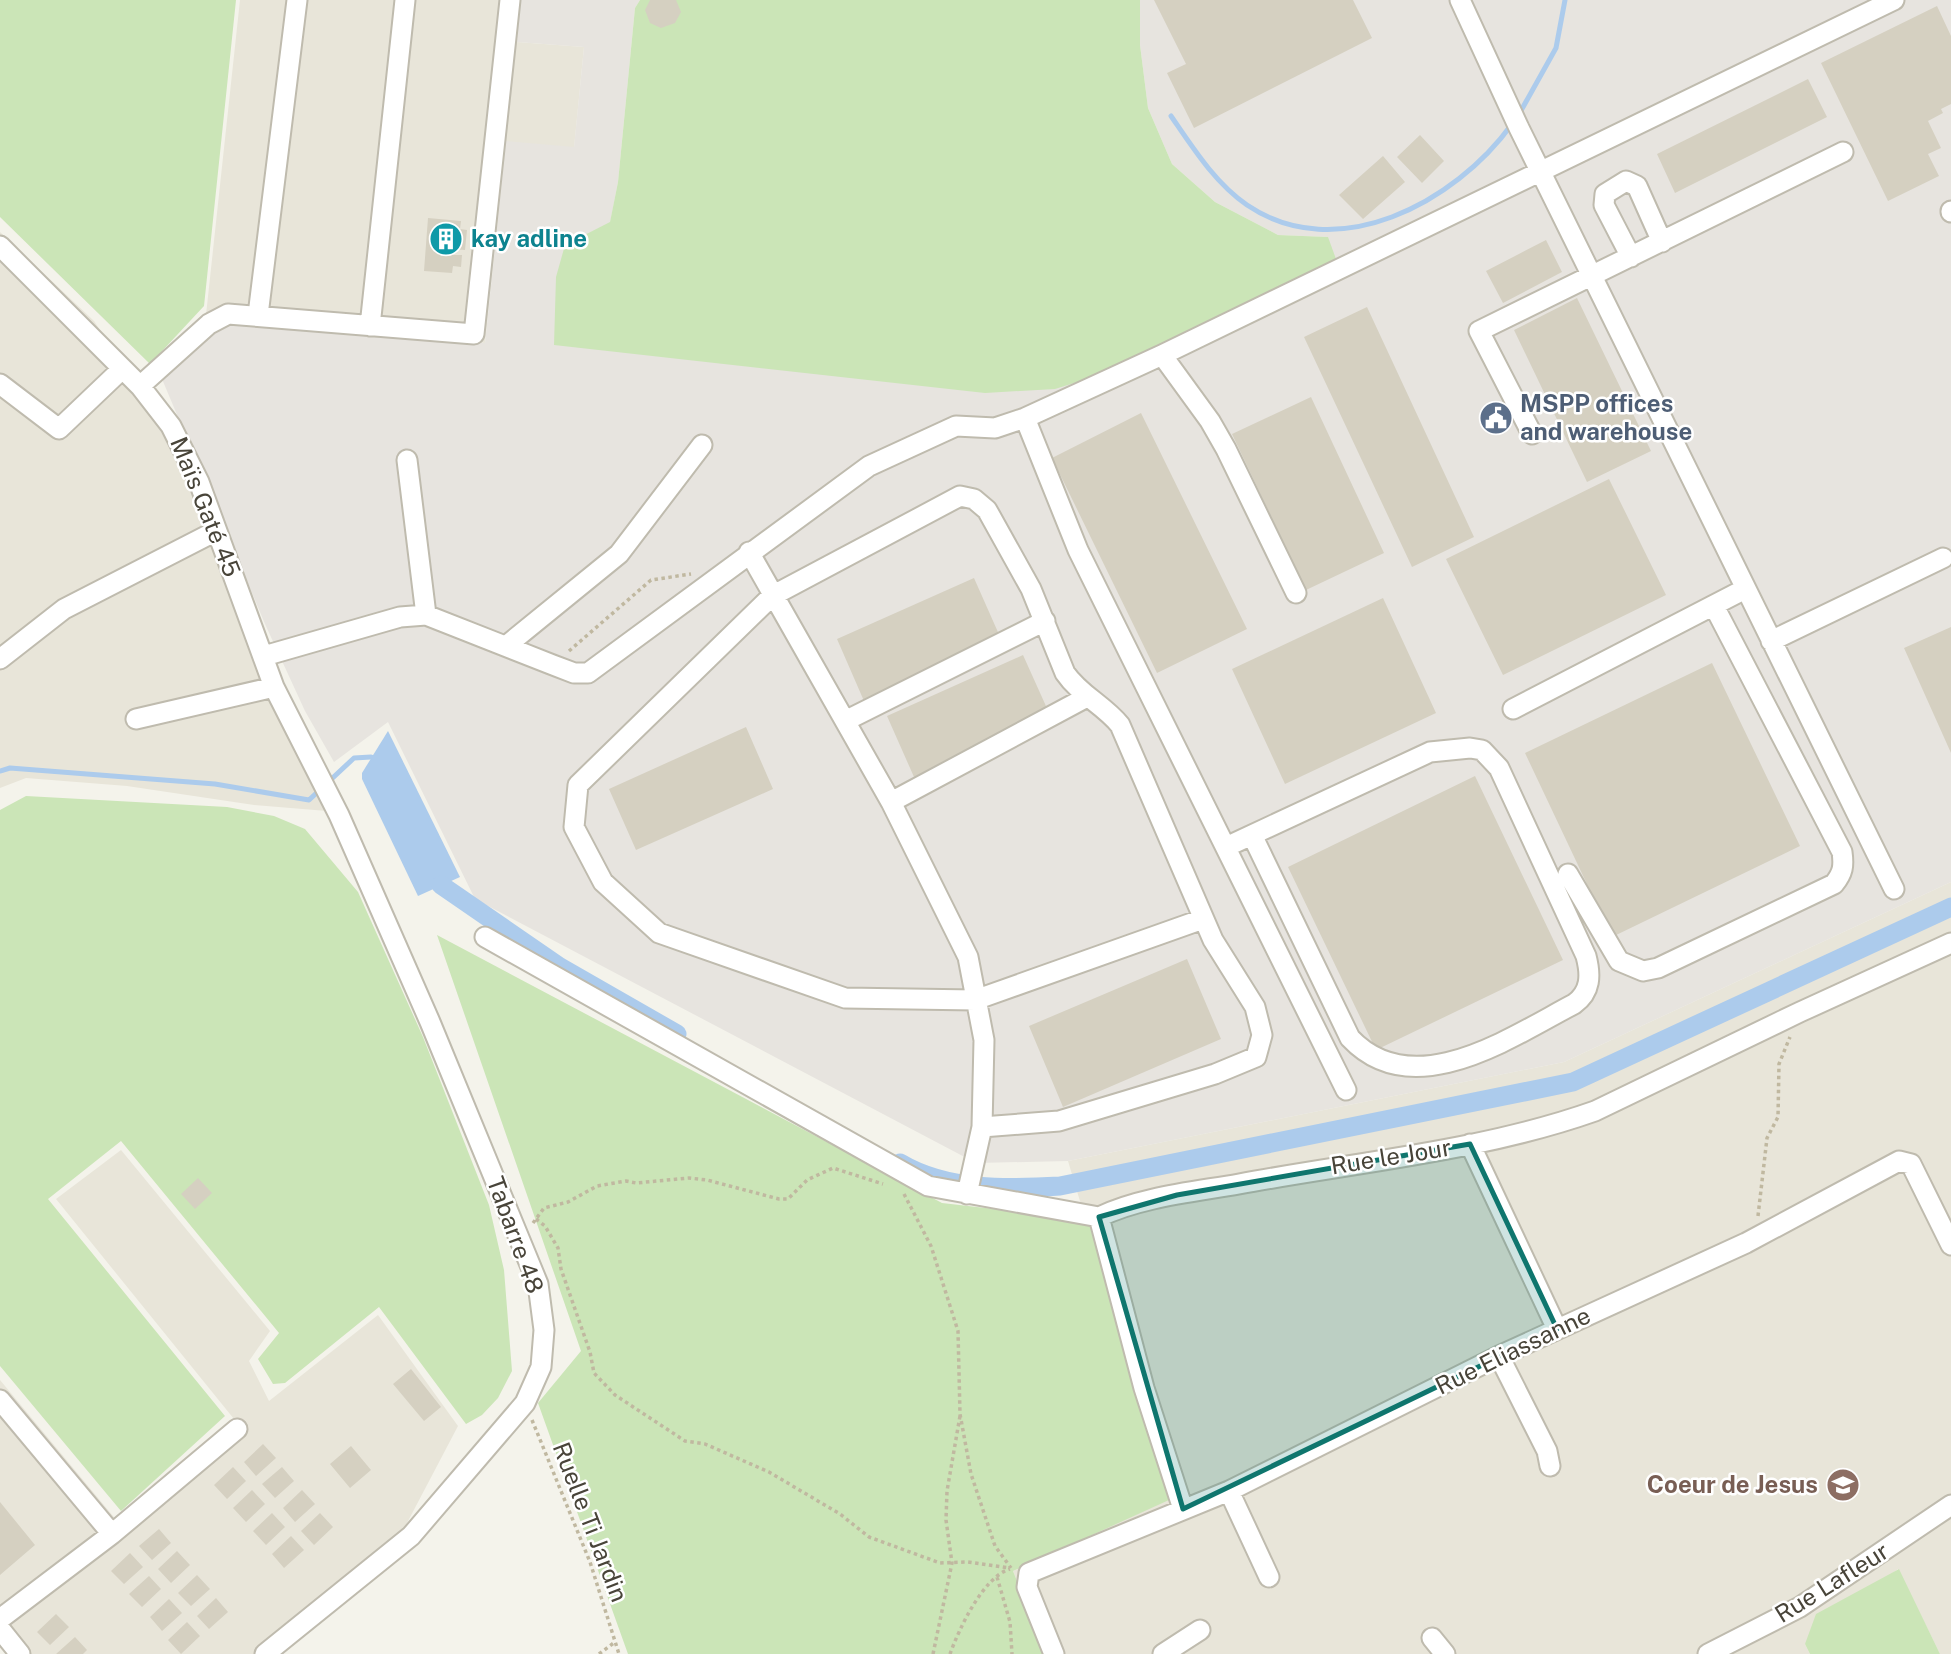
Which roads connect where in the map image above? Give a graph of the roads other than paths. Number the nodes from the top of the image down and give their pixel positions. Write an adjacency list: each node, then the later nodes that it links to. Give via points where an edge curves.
1 (297, 0): 12 (street)
2 (405, 0): 13 (street)
3 (510, 0): 13 (street, via 474,334)
4 (1461, 0): 7 (street)
5 (1894, 0): 7 (street)
6 (1843, 152): 8 (street)
7 (1540, 172): 11 (street); 14 (street)
8 (1661, 242): 10 (street); 10 (street, via 1637,186 1626,181 1612,187 1605,194 1604,205)
9 (0, 246): 15 (street, Maïs Gaté 45)
10 (1630, 257): 11 (street)
11 (1592, 276): 19 (street, via 1479,331); 25 (street)
12 (258, 315): 13 (street); 17 (street, via 228,314 209,324)
13 (370, 326)
14 (1162, 355): 18 (street); 26 (street, via 1226,449)
15 (122, 369): 16 (street, via 59,429); 17 (street, Maïs Gaté 45)
16 (0, 384)
17 (139, 386): 22 (street, Maïs Gaté 45, via 171,426 199,482)
18 (1025, 418): 23 (street, via 995,428 957,426 869,466); 43 (street, via 1078,550)
19 (1531, 434)
20 (702, 445): 32 (street, via 619,554)
21 (407, 460): 29 (street)
22 (216, 531): 33 (street, Maïs Gaté 45); 34 (street, via 64,609)
23 (750, 552): 27 (street); 32 (street, via 588,673 574,673)
24 (1943, 558): 31 (street)
25 (1745, 589): 28 (street); 31 (street)
26 (1296, 593)
27 (772, 596): 30 (street, via 960,496 974,499 987,510); 39 (street); 49 (street, via 578,785 574,827 603,882 659,933 845,998)
28 (1714, 606): 37 (street); 44 (street, via 1842,852 1842,874 1834,884 1643,971 1619,961)
29 (426, 615): 32 (street); 33 (street, via 400,617)
30 (1045, 621): 36 (street, via 1065,673); 39 (street)
31 (1771, 641): 45 (street)
32 (506, 646)
33 (264, 656): 35 (street, Maïs Gaté 45)
34 (0, 659)
35 (274, 687): 38 (street); 41 (street, Maïs Gaté 45)
36 (1087, 697): 40 (street); 46 (street, via 1109,711 1120,725)
37 (1513, 709)
38 (136, 719)
39 (845, 721): 40 (street)
40 (891, 802): 49 (street, via 968,957)
41 (339, 815): 71 (street, Tabarre 48, via 538,1284 544,1330 541,1367 525,1402 411,1536)
42 (1252, 835): 42 (street, via 1430,752 1482,750 1499,768 1586,956 1586,992 1574,1004 1466,1059 1409,1066 1364,1053 1350,1038); 43 (street)
43 (1226, 847): 50 (street)
44 (1568, 874)
45 (1894, 889)
46 (1203, 919): 49 (street); 51 (street, via 1255,1007 1262,1035 1256,1057 1215,1074 1059,1121)
47 (485, 937): 53 (street, via 928,1186)
48 (1951, 943): 52 (street, Rue le Jour, via 1595,1111)
49 (975, 1000): 51 (street, via 984,1040)
50 (1346, 1090)
51 (982, 1127): 53 (street)
52 (1470, 1144): 54 (street, Rue le Jour, via 1177,1195); 56 (street)
53 (967, 1194): 54 (street)
54 (1099, 1217): 63 (street, via 1144,1388)
55 (1951, 1245): 56 (street, Rue Eliassanne, via 1911,1164 1904,1161 1746,1242)
56 (1557, 1329): 57 (street, Rue Eliassanne)
57 (1499, 1356): 60 (street, via 1547,1451); 61 (street, Rue Eliassanne)
58 (0, 1400): 64 (street)
59 (237, 1429): 64 (street)
60 (1550, 1466)
61 (1229, 1491): 63 (street, Rue Eliassanne); 65 (street)
62 (1951, 1505): 75 (street, Rue Lafleur, via 1800,1607)
63 (1183, 1509): 72 (street, Rue Eliassanne, via 1020,1571)
64 (112, 1534): 66 (street)
65 (1269, 1577)
66 (0, 1619)
67 (0, 1629): 70 (street)
68 (1200, 1630): 73 (street)
69 (1432, 1638): 74 (street)
70 (20, 1654)
71 (265, 1654)
72 (1054, 1654)
73 (1163, 1654)
74 (1446, 1654)
75 (1708, 1654)

